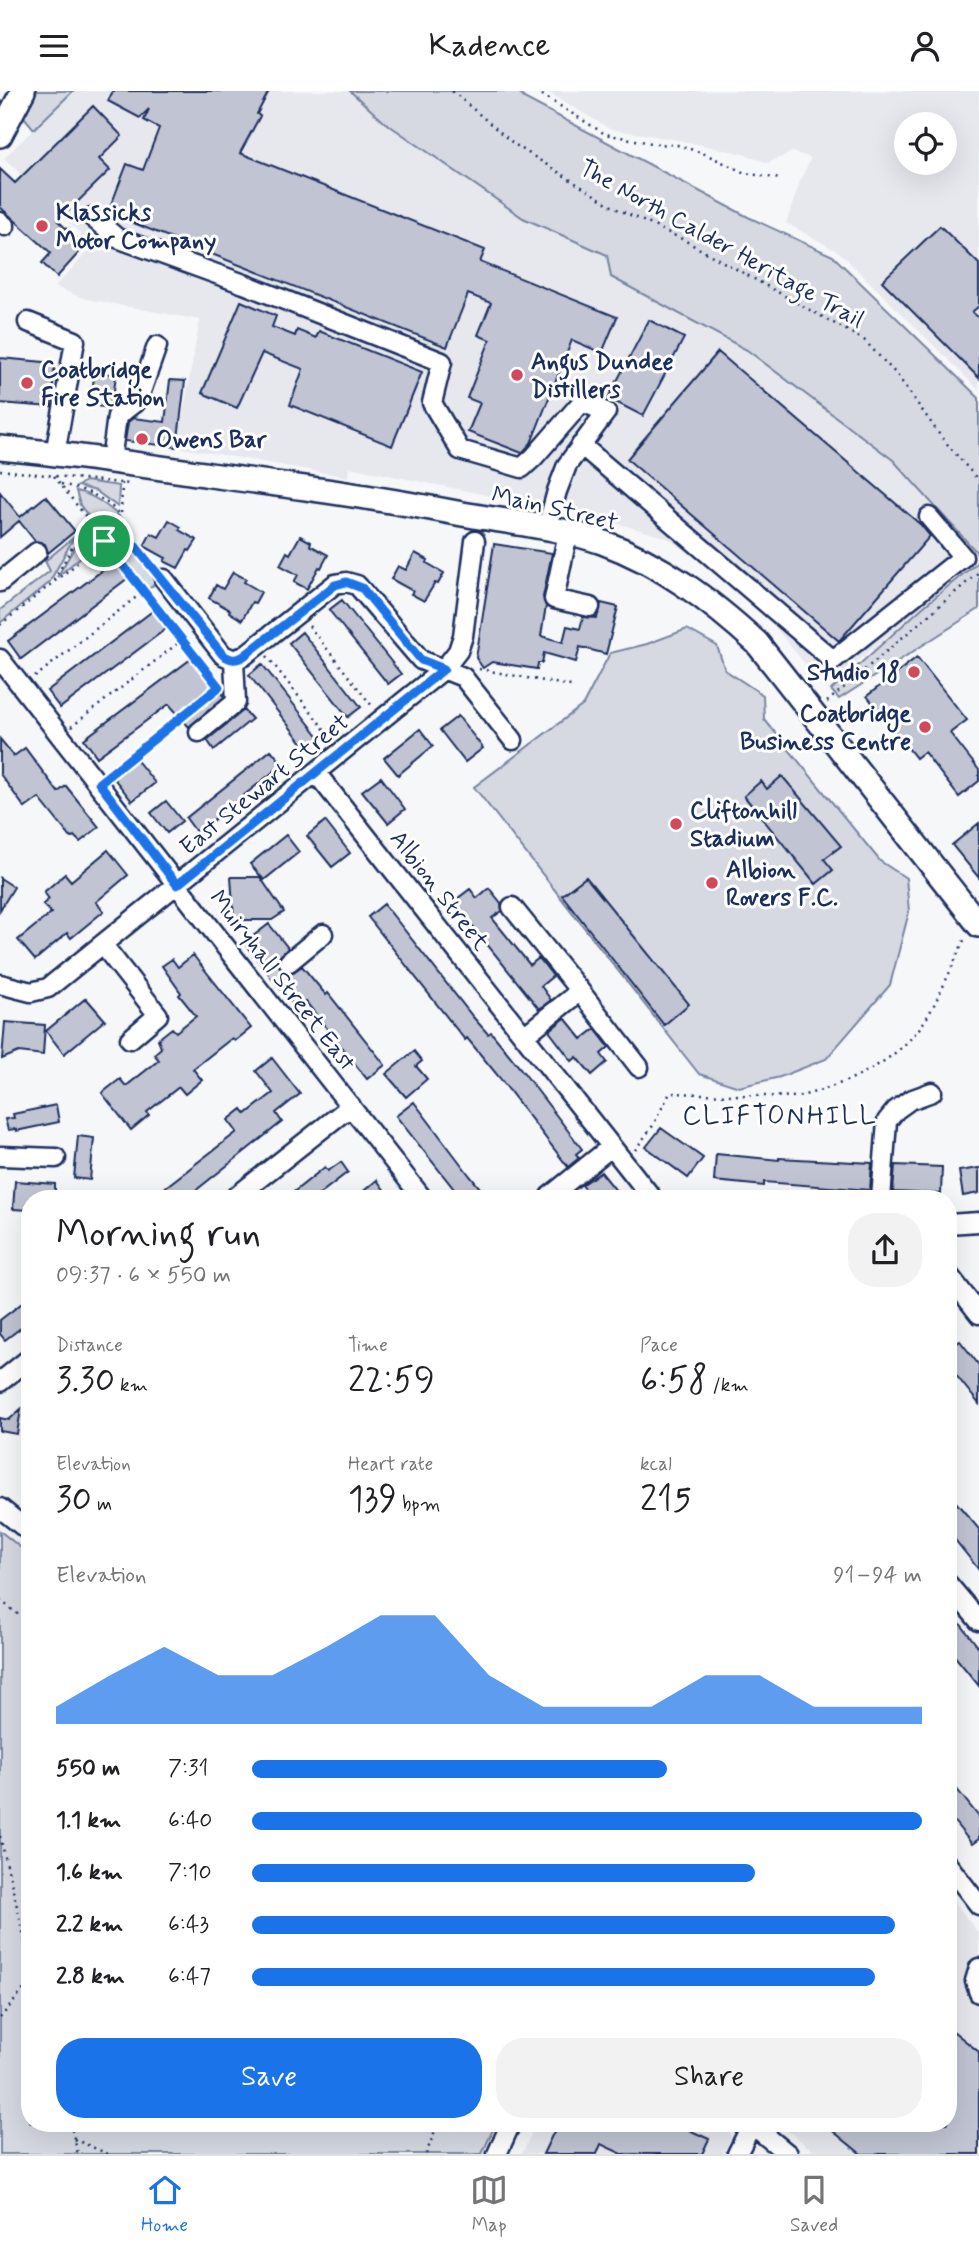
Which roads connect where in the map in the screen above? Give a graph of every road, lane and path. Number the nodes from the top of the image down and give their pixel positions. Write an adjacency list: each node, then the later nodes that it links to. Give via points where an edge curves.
1 (23, 91): 4 (main road)
2 (452, 91): 13 (path, The North Calder Heritage Trail, via 514,144 615,208 682,239 864,340)
3 (536, 91): 5 (path, via 604,134 677,145 745,173)
4 (0, 135)
5 (779, 179)
6 (92, 217): 9 (street, via 117,238 442,362 432,403 460,450 522,468 582,402 606,412)
7 (28, 322): 12 (street, via 75,341)
8 (157, 347): 11 (street, via 138,400 117,416)
9 (581, 445): 17 (street, via 833,660 963,557); 20 (street, via 557,491)
10 (0, 448): 12 (main road, Main Street)
11 (111, 461): 12 (main road, Main Street); 20 (main road, Main Street)
12 (55, 465): 15 (path)
13 (979, 481)
14 (122, 483): 16 (path)
15 (61, 484): 16 (path, via 103,498); 18 (path)
16 (121, 515): 19 (path)
17 (929, 517)
18 (88, 519): 21 (path); 27 (path)
19 (119, 526): 21 (path); 25 (path)
20 (557, 531): 29 (street, via 554,599); 39 (main road, Main Street, via 601,542 691,587 757,643)
21 (104, 541): 27 (path); 28 (path)
22 (475, 541): 36 (street, via 463,636)
23 (37, 552): 26 (street)
24 (979, 572): 39 (path)
25 (164, 579): 35 (street, via 223,655)
26 (0, 582)
27 (51, 585): 31 (path)
28 (144, 591): 32 (path); 38 (path)
29 (590, 607)
30 (298, 613): 33 (street); 36 (street, via 335,585 357,585 421,660); 40 (path)
31 (0, 625)
32 (182, 640): 42 (path); 46 (path, via 219,687)
33 (258, 645): 35 (street); 44 (path)
34 (0, 659): 38 (street, Muiryhall Street East)
35 (234, 660): 41 (street, via 236,702)
36 (449, 663): 37 (path); 40 (street, East Stewart Street); 43 (street)
37 (571, 686)
38 (22, 688): 42 (street, Muiryhall Street East)
39 (814, 713): 49 (main road, Main Street)
40 (383, 719): 44 (street, East Stewart Street)
41 (199, 732)
42 (61, 736): 46 (street, Muiryhall Street East)
43 (513, 740)
44 (343, 753): 45 (street, East Stewart Street)
45 (317, 773): 47 (street, East Stewart Street); 55 (street, Albion Street)
46 (99, 783): 47 (street, Muiryhall Street East)
47 (177, 885): 51 (street, East Stewart Street); 59 (street, Muiryhall Street East, via 264,982)
48 (512, 907): 54 (street, Albion Street)
49 (976, 922): 63 (path, via 928,1015 908,1042 881,1065 797,1097 670,1093)
50 (323, 934): 52 (street)
51 (103, 945): 53 (street, East Stewart Street, via 48,988 31,992); 56 (street, via 158,1015)
52 (289, 962)
53 (1, 981)
54 (580, 991): 55 (street); 57 (street, Albion Street)
55 (524, 1036): 60 (street, Albion Street)
56 (130, 1038)
57 (639, 1067)
58 (932, 1092): 68 (street, via 910,1100 887,1121)
59 (351, 1107): 64 (street); 65 (street, Muiryhall Street East)
60 (611, 1147): 63 (street, Albion Street); 66 (street)
61 (0, 1156): 62 (street)
62 (56, 1158)
63 (624, 1164): 67 (street, Albion Street)
64 (245, 1190)
65 (417, 1190)
66 (557, 1190)
67 (646, 1190)
68 (882, 1190)
69 (979, 1222): 70 (street)
70 (957, 1223)
71 (957, 1285): 72 (street)
72 (979, 1314)
73 (21, 1365): 74 (street)
74 (0, 1382)
75 (0, 1508): 76 (street)
76 (21, 1525)
77 (957, 1597): 80 (street)
78 (0, 1600): 79 (path)
79 (21, 1617)
80 (979, 1621)
81 (0, 1836): 84 (path)
82 (957, 1877): 83 (street)
83 (979, 1905)
84 (21, 1924)
85 (979, 1968): 87 (street, via 975,1982)
86 (21, 1993): 88 (path)
87 (979, 1993)
88 (0, 2018)
89 (72, 2132): 94 (path)
90 (435, 2132): 97 (path)
91 (507, 2132): 98 (street)
92 (747, 2132): 99 (street)
93 (761, 2132): 100 (street)
94 (74, 2139): 95 (path); 96 (path)
95 (78, 2154)
96 (108, 2154)
97 (426, 2154)
98 (497, 2154)
99 (737, 2154)
100 (788, 2154)

